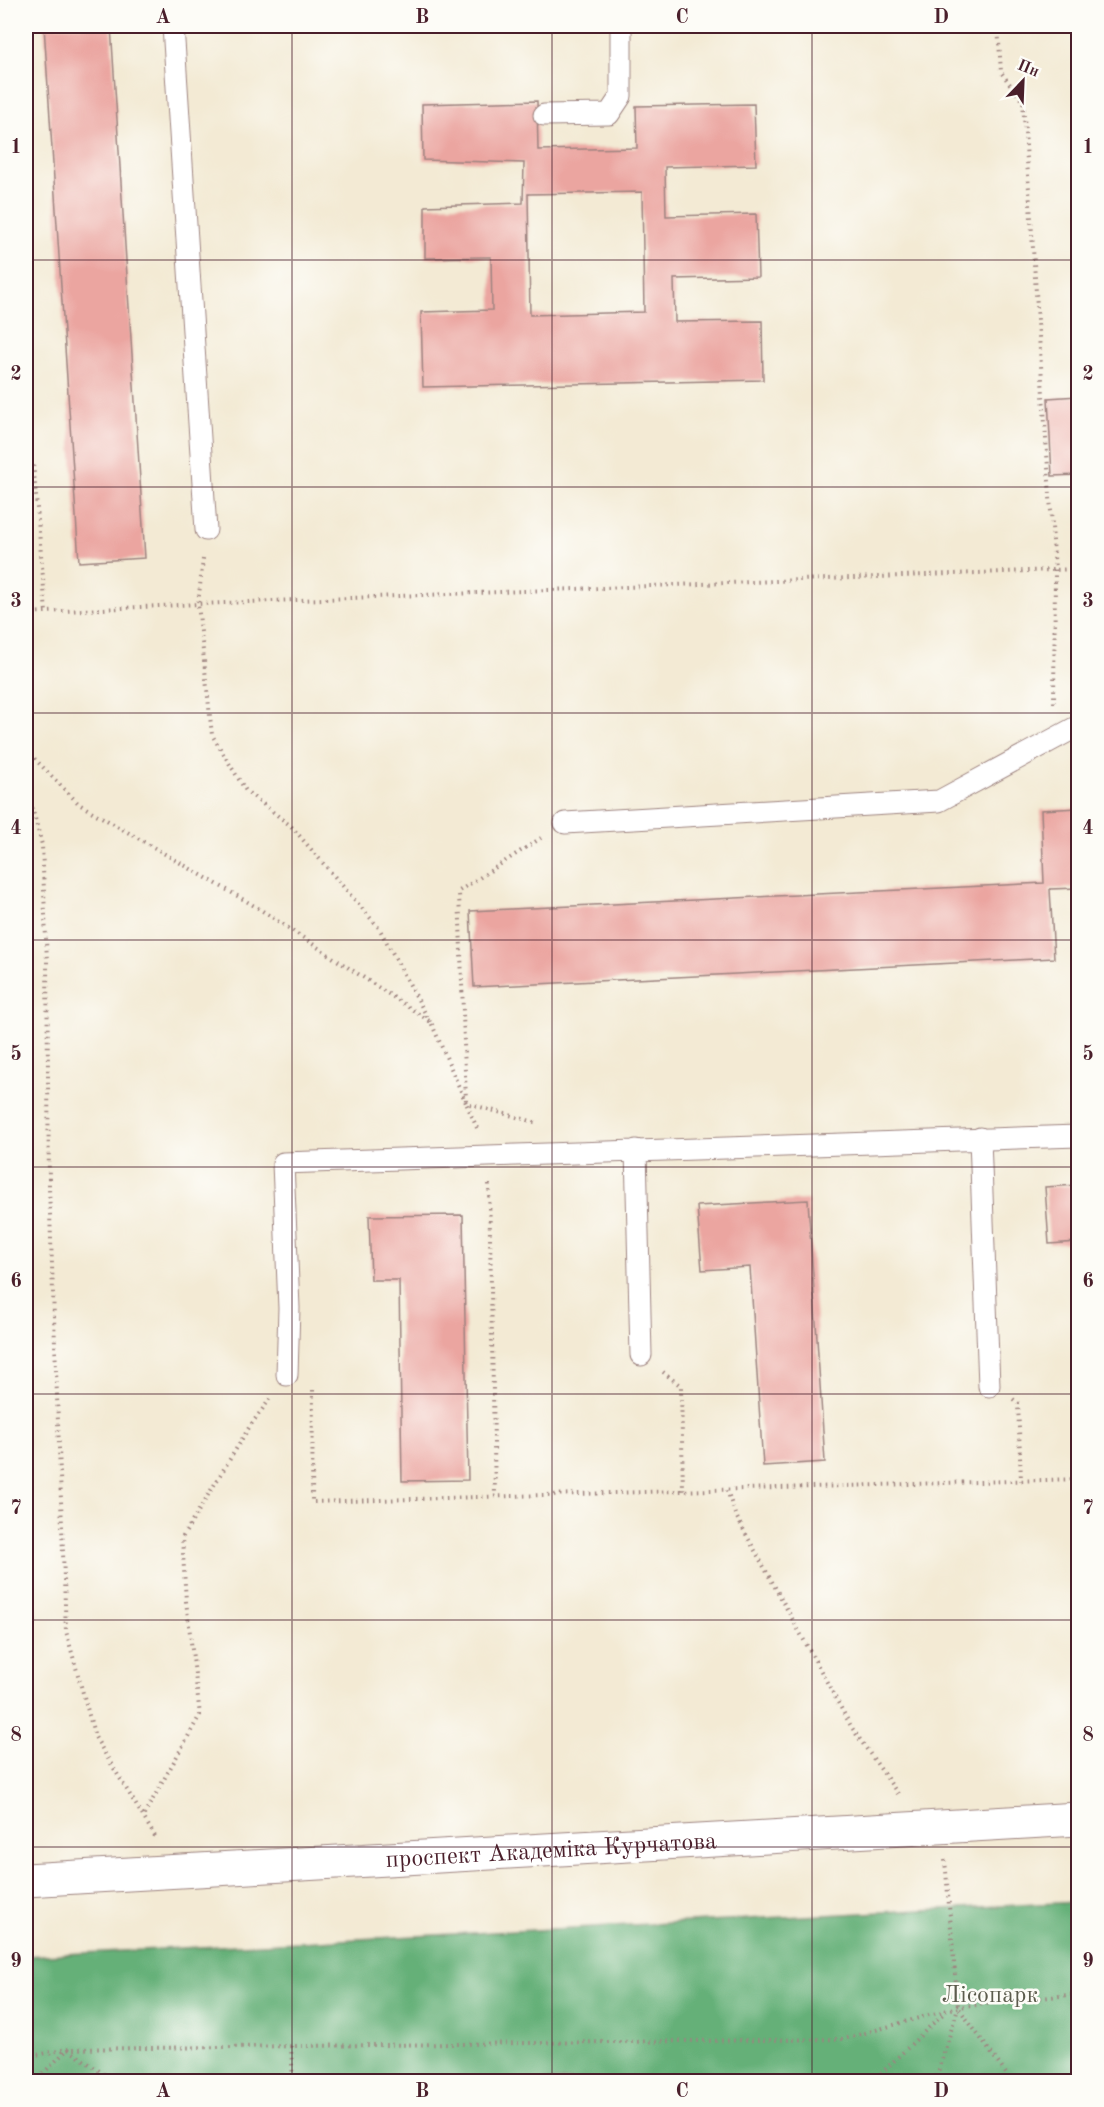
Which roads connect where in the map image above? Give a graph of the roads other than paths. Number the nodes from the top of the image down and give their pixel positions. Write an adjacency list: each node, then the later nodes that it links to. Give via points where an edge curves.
1 (173, 26): 4 (lane)
2 (621, 26): 3 (lane, via 621,96 609,114)
3 (544, 116)
4 (206, 530)
5 (1078, 726): 6 (lane, via 939,801)
6 (565, 823)
7 (1078, 1136): 8 (lane)
8 (980, 1138): 9 (lane); 12 (lane)
9 (636, 1150): 10 (lane); 11 (lane, via 283,1163 289,1308)
10 (642, 1355)
11 (287, 1375)
12 (989, 1386)
13 (1078, 1819): 14 (street, проспект Академіка Курчатова)
14 (26, 1880)

